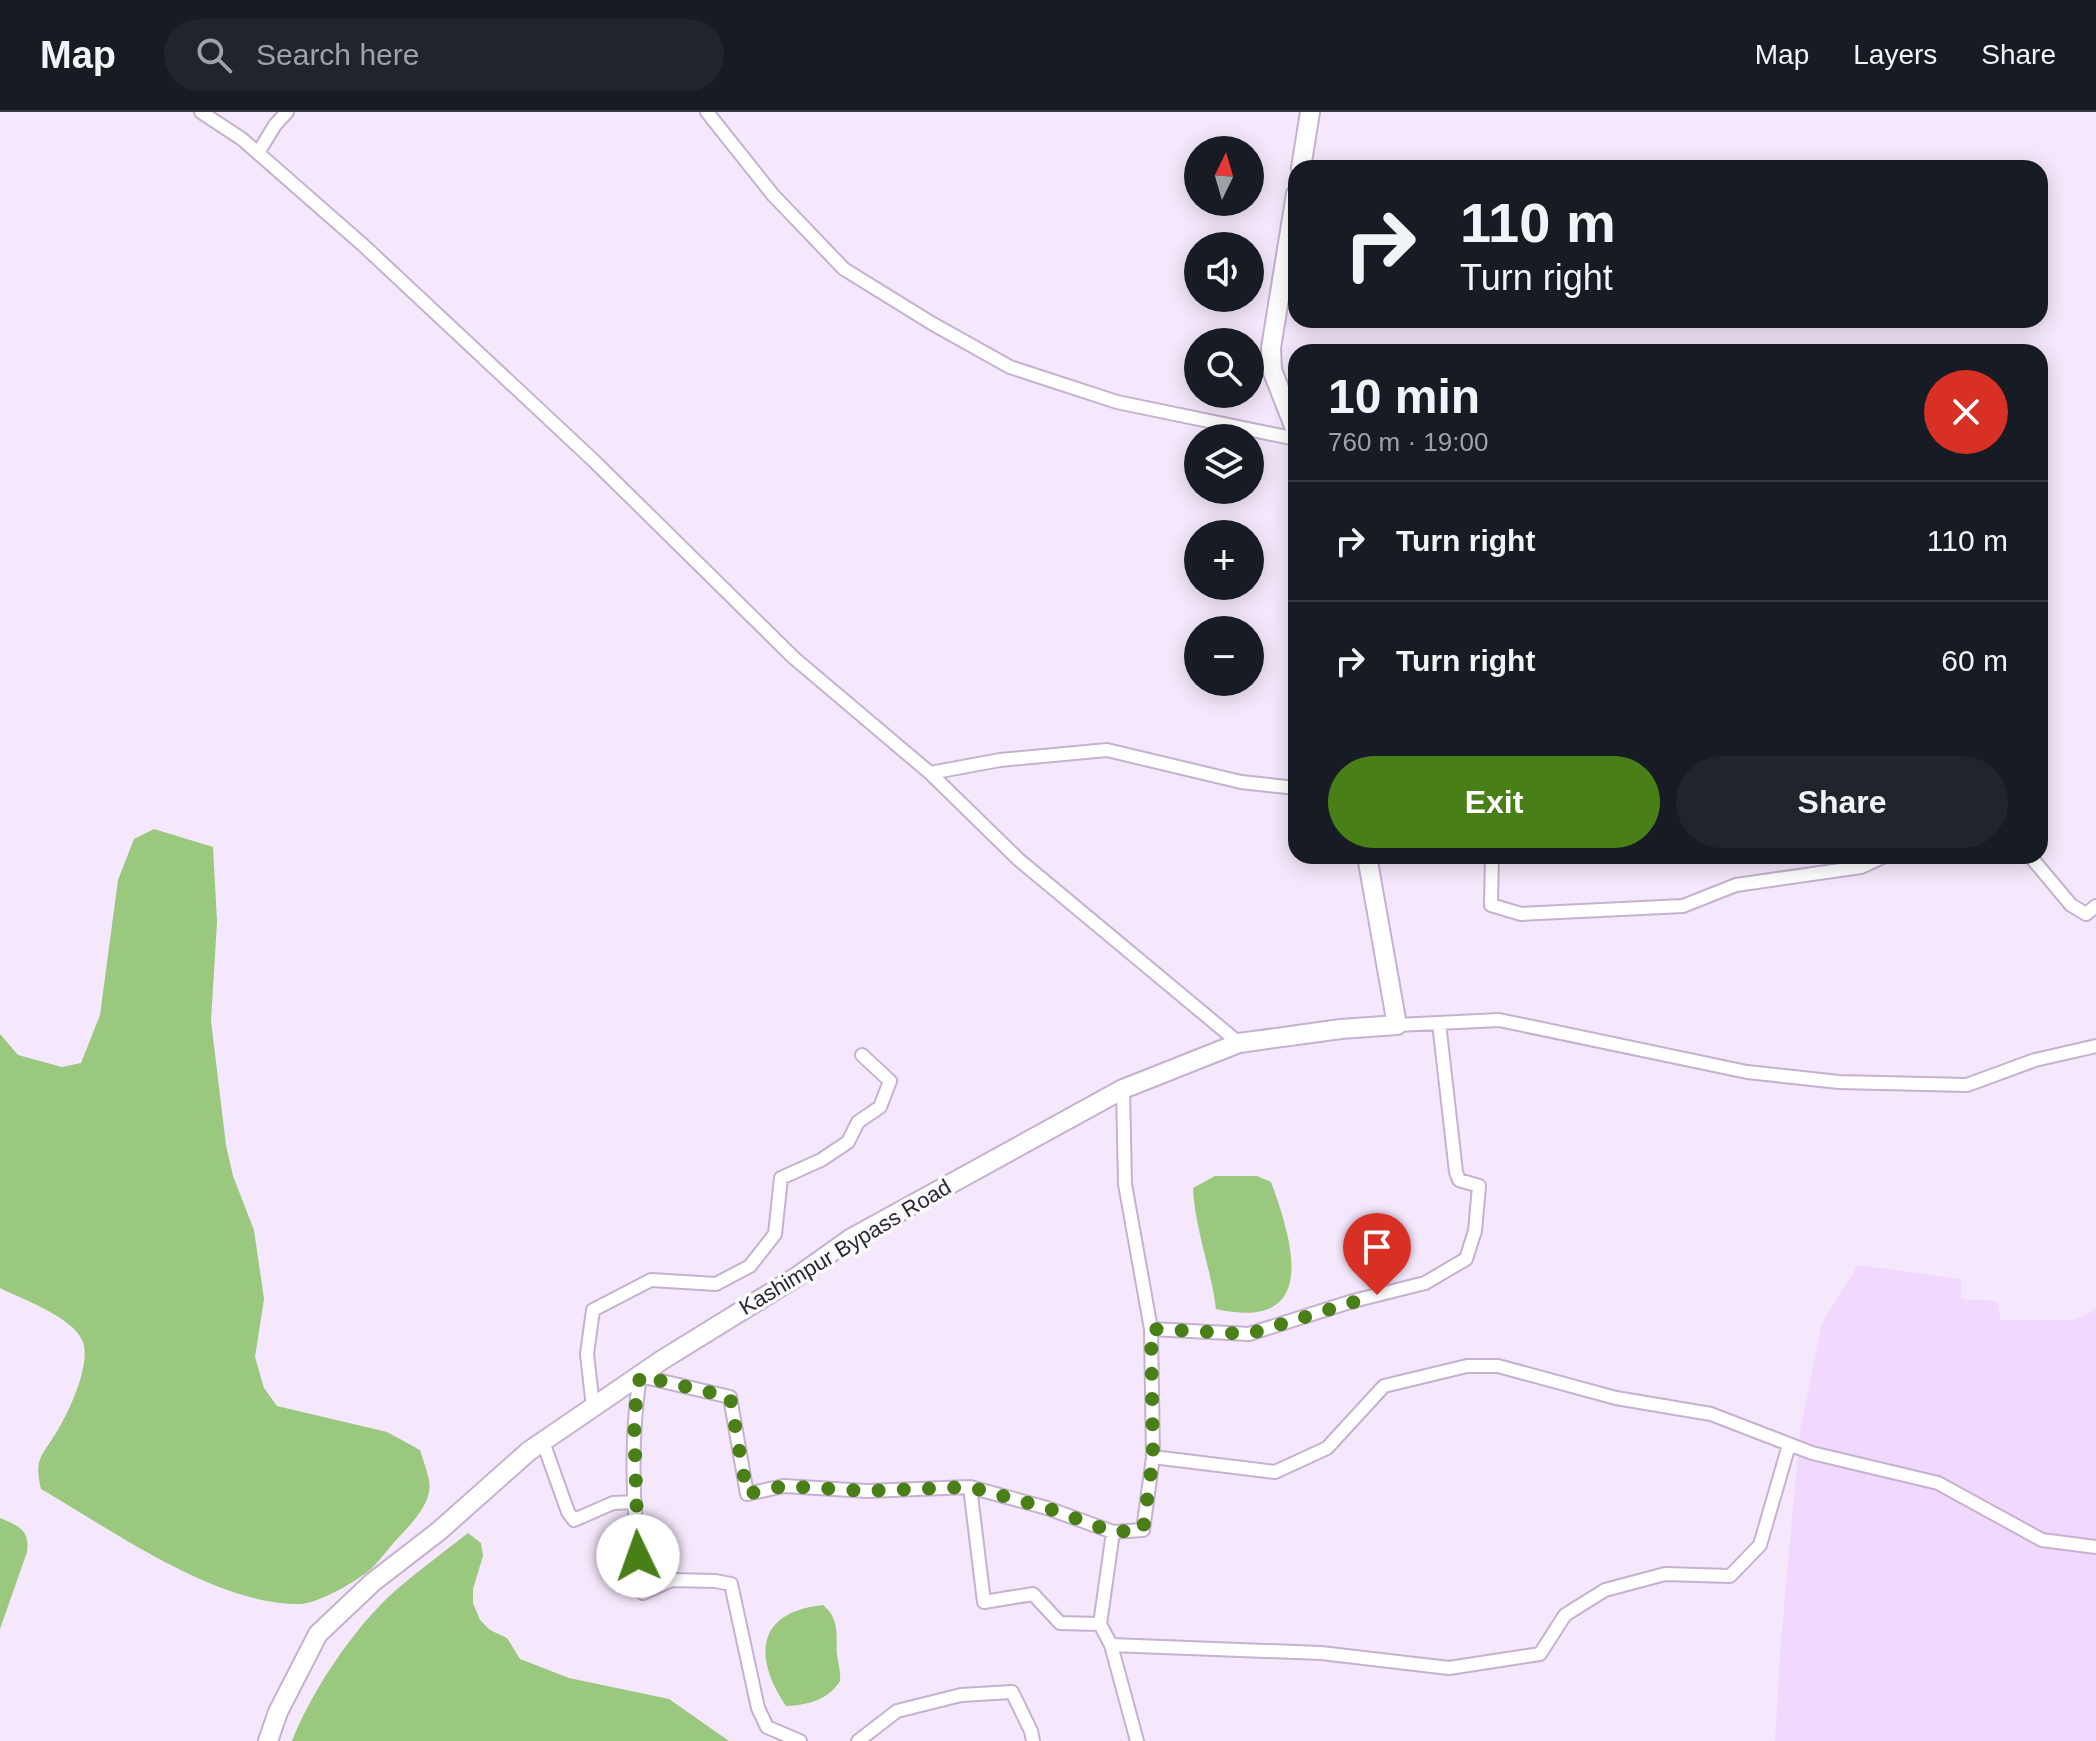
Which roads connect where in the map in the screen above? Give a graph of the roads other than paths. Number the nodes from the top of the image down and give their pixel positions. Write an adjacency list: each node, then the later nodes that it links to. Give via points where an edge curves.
1 (201, 112): 5 (street)
2 (287, 112): 5 (street)
3 (707, 112): 9 (street, via 773,195 844,269 971,346 1010,367 1117,402)
4 (1310, 112): 6 (main road)
5 (258, 153): 10 (street, via 594,461 794,658)
6 (1302, 160)
7 (1288, 243): 8 (main road, via 1271,348 1272,370)
8 (1288, 411)
9 (1288, 437)
10 (930, 773): 11 (street, via 1107,750 1241,782); 19 (street, via 1018,859)
11 (1288, 787)
12 (1368, 864): 18 (main road)
13 (1492, 864): 14 (street, via 1491,905 1521,914 1683,906 1736,885)
14 (1868, 864)
15 (2037, 864): 16 (street, via 2071,905 2086,914)
16 (2096, 906)
17 (1439, 1023): 18 (street); 20 (street, via 1499,1020 1747,1072 1839,1082 1967,1085 2035,1060); 23 (street, via 1456,1172 1459,1180 1479,1186 1466,1259 1425,1283 1249,1334)
18 (1397, 1025): 19 (main road, Kashimpur Bypass Road)
19 (1239, 1043): 22 (main road, Kashimpur Bypass Road)
20 (2096, 1046)
21 (862, 1055): 25 (street, via 890,1081 880,1107 858,1122 848,1142 781,1178 775,1234 750,1266 716,1284 651,1280 593,1310 587,1354)
22 (1123, 1089): 23 (street, via 1125,1184); 24 (main road, Kashimpur Bypass Road, via 850,1239)
23 (1151, 1329): 28 (street)
24 (640, 1376): 25 (main road, Kashimpur Bypass Road); 29 (street, via 730,1397 747,1494 784,1486 867,1491); 30 (street, via 634,1417)
25 (593, 1407): 26 (main road, Kashimpur Bypass Road)
26 (543, 1442): 30 (street, via 574,1520 613,1503); 35 (main road, Kashimpur Bypass Road, via 318,1634)
27 (1789, 1445): 28 (street, via 1711,1414 1616,1398 1498,1366 1467,1366 1384,1386 1327,1448 1275,1472); 32 (street, via 1938,1483 2042,1540); 34 (street, via 1760,1545 1730,1576 1665,1574 1605,1590 1565,1615 1540,1654 1449,1668 1321,1653)
28 (1153, 1457): 31 (street, via 1143,1530)
29 (970, 1487): 31 (street); 33 (street, via 984,1602 1033,1594 1060,1623)
30 (635, 1502): 36 (street, via 643,1593 672,1580 731,1584 758,1708 767,1727)
31 (1113, 1532): 33 (street)
32 (2096, 1547)
33 (1100, 1624): 34 (street)
34 (1111, 1645): 39 (street)
35 (268, 1741)
36 (800, 1741)
37 (858, 1741): 38 (street, via 897,1711 961,1695 1012,1692)
38 (1033, 1741)
39 (1137, 1741)

